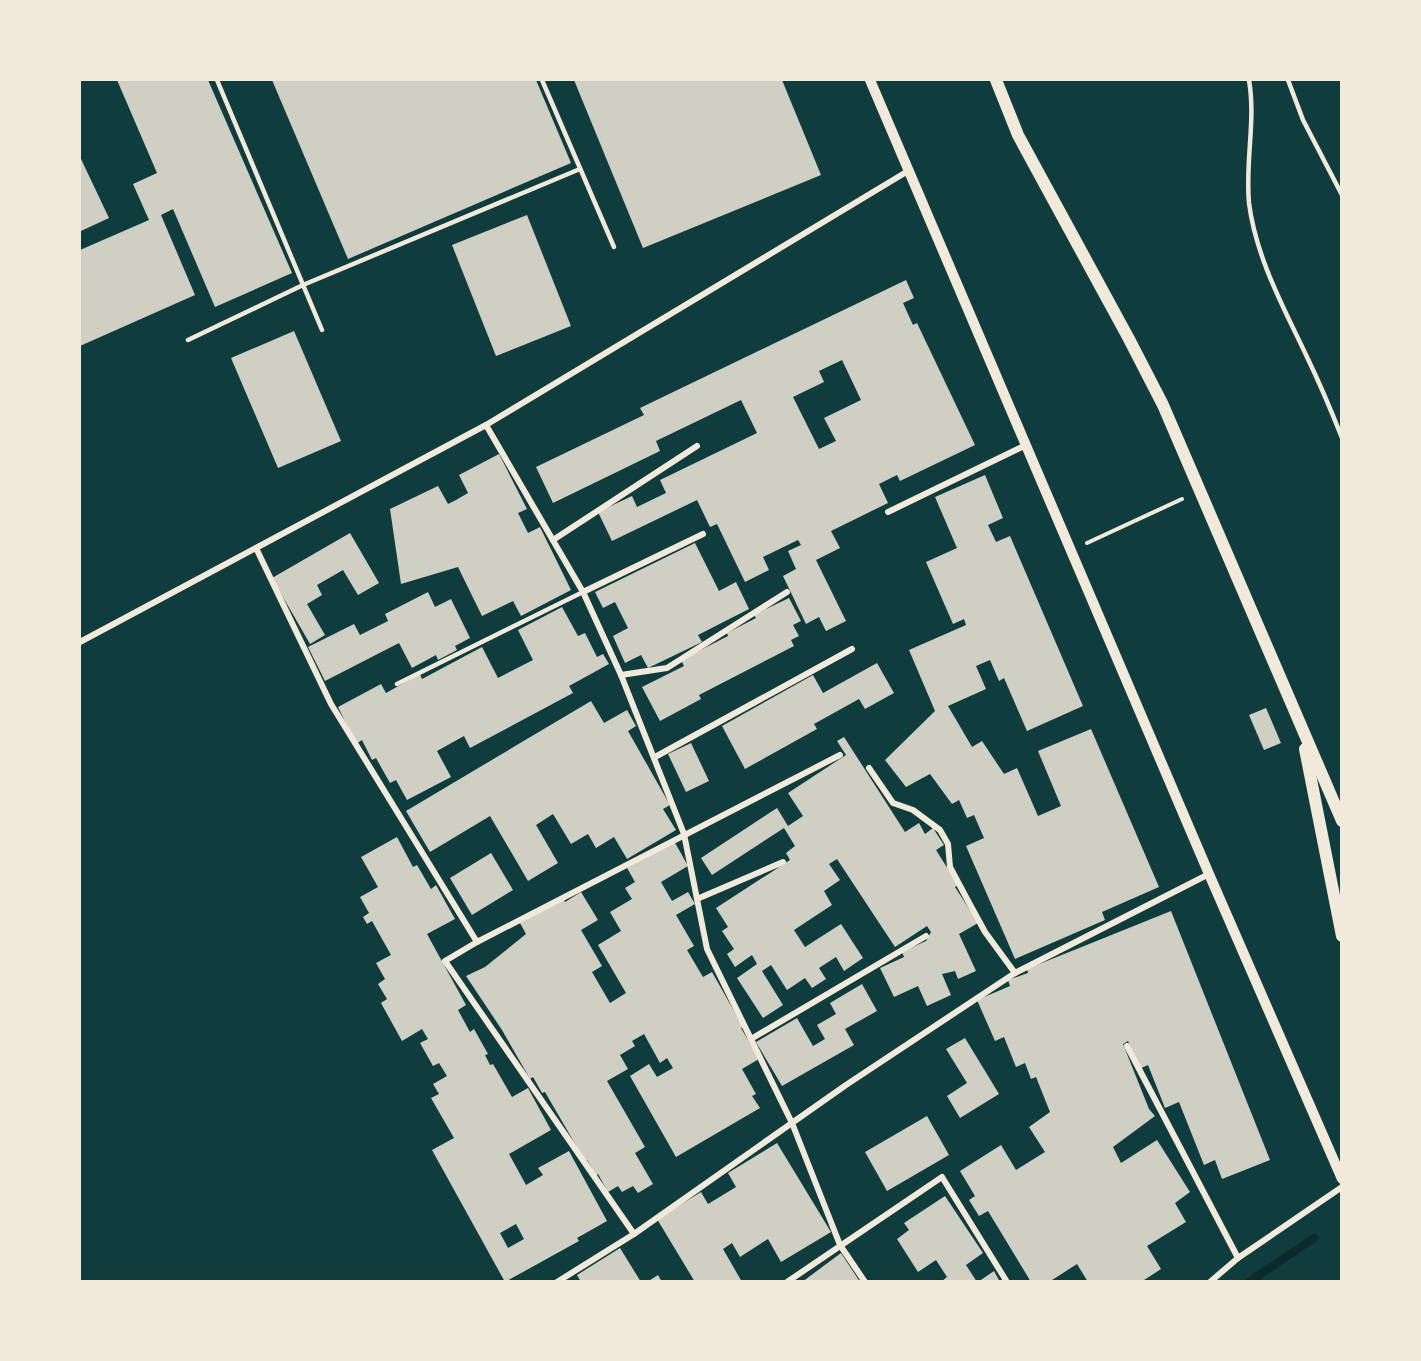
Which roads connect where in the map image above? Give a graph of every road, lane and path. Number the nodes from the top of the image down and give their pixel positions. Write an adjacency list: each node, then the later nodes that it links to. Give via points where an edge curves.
1 (217, 80): 11 (lane)
2 (542, 80): 7 (lane)
3 (870, 80): 8 (street)
4 (996, 80): 30 (main road, via 1018,135 1163,405)
5 (1249, 80): 15 (lane, via 1249,202 1257,242)
6 (1288, 80): 9 (lane, via 1303,120)
7 (580, 169): 10 (lane); 11 (lane)
8 (908, 171): 14 (street); 17 (street)
9 (1341, 195)
10 (614, 247)
11 (303, 285): 12 (lane); 13 (lane)
12 (322, 330)
13 (188, 340)
14 (486, 425): 21 (street); 22 (street)
15 (1341, 438)
16 (697, 446): 21 (street)
17 (1026, 446): 19 (street); 23 (street)
18 (1182, 499): 23 (path)
19 (888, 512)
20 (703, 534): 24 (street)
21 (553, 540): 24 (street)
22 (256, 548): 26 (street); 41 (street, via 331,704)
23 (1071, 551): 37 (street)
24 (583, 592): 28 (street); 29 (lane)
25 (787, 592): 28 (street, via 667,668)
26 (80, 642)
27 (852, 649): 32 (street)
28 (621, 675): 32 (street)
29 (397, 684)
30 (1300, 724): 34 (main road); 40 (main road)
31 (840, 755): 35 (street)
32 (655, 757): 35 (street)
33 (869, 768): 42 (street, via 893,803 913,810 940,830 948,844 950,867 985,932)
34 (1341, 821)
35 (684, 834): 38 (street); 41 (street)
36 (783, 862): 38 (street)
37 (1209, 874): 42 (street); 46 (street)
38 (697, 899): 43 (street, via 706,949)
39 (926, 936): 43 (street)
40 (1341, 936)
41 (477, 942): 48 (street, via 445,961)
42 (1015, 973): 45 (street)
43 (751, 1039): 45 (street)
44 (1127, 1046): 50 (street)
45 (792, 1123): 48 (street); 49 (street)
46 (1341, 1179)
47 (1341, 1187): 50 (street)
48 (634, 1234): 51 (street)
49 (840, 1245): 52 (street); 53 (street); 54 (street, via 942,1177)
50 (1238, 1258): 55 (street)
51 (557, 1281)
52 (787, 1281)
53 (865, 1281)
54 (1007, 1281)
55 (1210, 1281)

